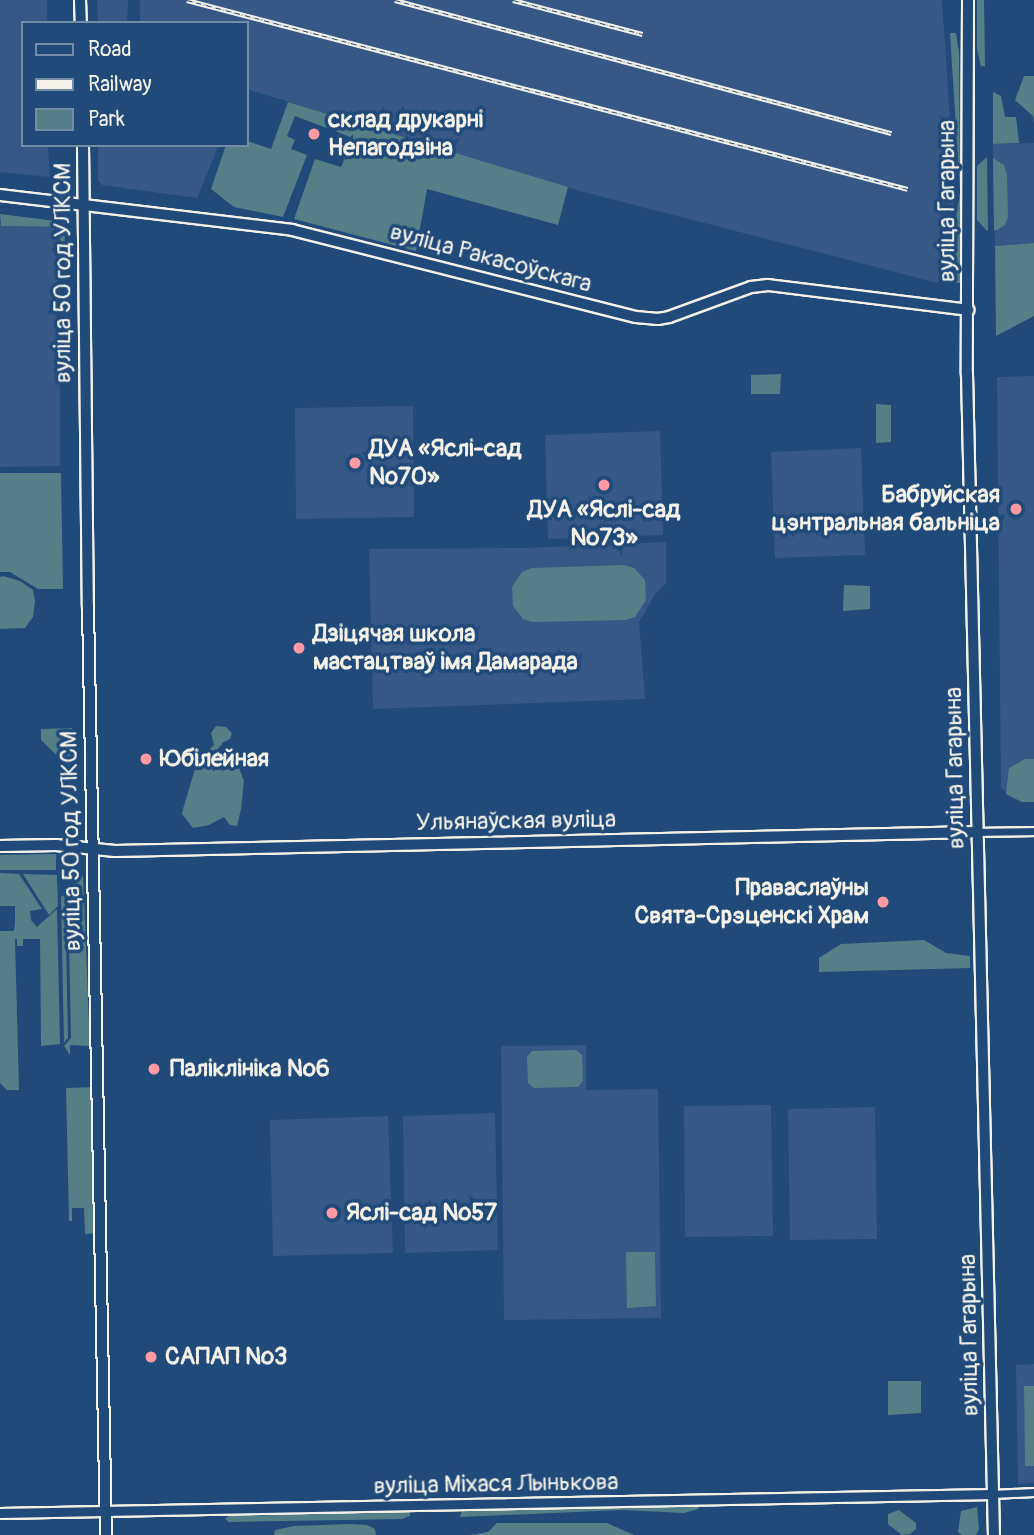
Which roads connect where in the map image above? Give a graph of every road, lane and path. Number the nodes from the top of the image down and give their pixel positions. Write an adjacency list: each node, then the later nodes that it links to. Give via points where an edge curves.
1 (80, 0): 3 (main road)
2 (968, 0): 7 (main road, вуліца Гагарына)
3 (80, 21)
4 (83, 147): 6 (main road, вуліца 50 год УЛКСМ)
5 (0, 195): 6 (main road, вуліца Ракасоўскага)
6 (83, 204): 7 (main road, вуліца Ракасоўскага, via 292,230 636,317 668,317 768,285); 11 (main road, вуліца 50 год УЛКСМ)
7 (968, 310): 9 (main road, вуліца Гагарына)
8 (1034, 831): 9 (street, Ульянаўская вуліца)
9 (977, 832): 11 (main road, Ульянаўская вуліца, via 125,851); 13 (main road, вуліца Гагарына)
10 (0, 846): 11 (main road, Ульянаўская вуліца)
11 (92, 848): 14 (main road, вуліца 50 год УЛКСМ)
12 (1034, 1492): 13 (street)
13 (993, 1494): 14 (street, вуліца Міхася Лынькова); 17 (main road, вуліца Гагарына)
14 (105, 1511): 15 (street, вуліца Міхася Лынькова); 16 (main road, вуліца 50 год УЛКСМ)
15 (0, 1513)
16 (106, 1535)
17 (994, 1535)

